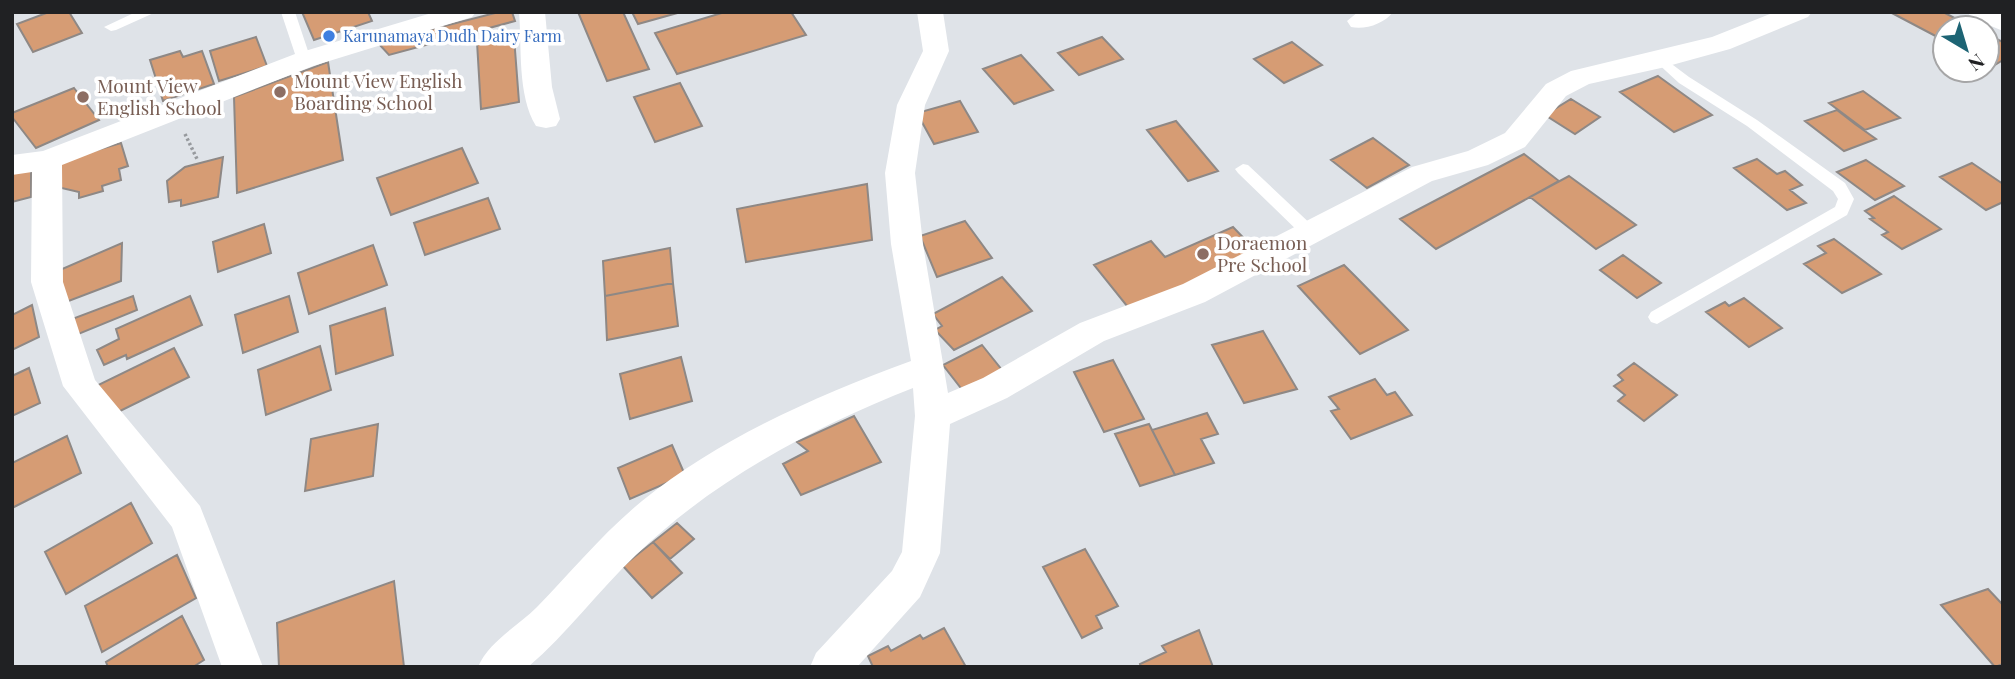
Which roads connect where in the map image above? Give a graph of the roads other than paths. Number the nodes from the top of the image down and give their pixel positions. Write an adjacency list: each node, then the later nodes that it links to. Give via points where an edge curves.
1 (149, 12): 9 (lane)
2 (289, 12): 10 (lane)
3 (463, 12): 10 (street)
4 (532, 12): 12 (street, via 538,86)
5 (930, 12): 19 (street, via 936,51 911,105 900,173 907,244)
6 (1799, 12): 11 (street, via 1721,43)
7 (1982, 12): 8 (main road)
8 (2003, 22)
9 (111, 27)
10 (304, 60): 14 (street)
11 (1661, 60): 17 (street, via 1581,77 1556,90 1515,140 1478,158 1422,174); 18 (lane, via 1839,187 1846,200 1841,211)
12 (546, 119)
13 (12, 139): 15 (street)
14 (47, 160): 15 (street); 21 (street, via 47,282 80,386 187,518)
15 (13, 165)
16 (1243, 169): 17 (lane)
17 (1311, 234): 20 (street, via 1194,293 1092,332 995,388)
18 (1657, 317)
19 (929, 368): 20 (street); 22 (street, via 844,400 771,435 697,481 622,542 541,629)
20 (933, 416): 23 (street, via 921,553 906,584)
21 (243, 667)
22 (498, 667)
23 (830, 667)

